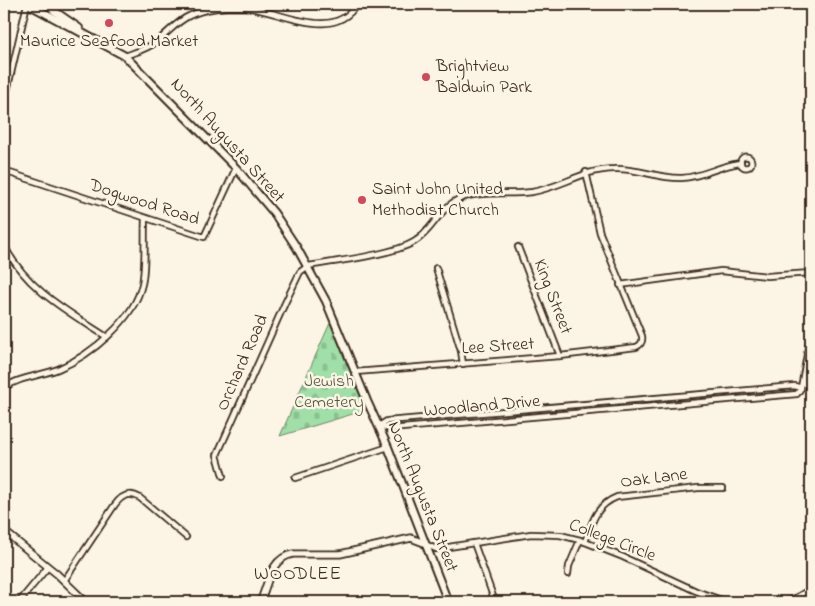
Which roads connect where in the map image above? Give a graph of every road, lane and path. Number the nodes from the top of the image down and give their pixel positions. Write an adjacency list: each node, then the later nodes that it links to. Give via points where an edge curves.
1 (27, 4): 4 (main road, North Augusta Street); 6 (street)
2 (50, 4): 4 (main road, via 53,10)
3 (357, 4): 5 (street, via 347,16 325,24 248,8 207,9 184,18 155,43)
4 (94, 40): 5 (main road, North Augusta Street)
5 (125, 56): 8 (main road, North Augusta Street)
6 (4, 104)
7 (741, 163): 10 (street, via 682,178 622,169)
8 (236, 168): 11 (street, Dogwood Road, via 204,237); 14 (main road, North Augusta Street, via 265,201)
9 (4, 171): 11 (street, Dogwood Road)
10 (586, 172): 14 (street, via 533,192 466,196 445,209 423,235 410,244); 17 (street, via 598,227)
11 (145, 218): 19 (street, via 142,286 130,311)
12 (4, 245): 19 (street, via 19,269 39,291)
13 (518, 247): 21 (street, King Street)
14 (308, 266): 23 (main road, North Augusta Street, via 326,300); 28 (street, Orchard Road, via 300,272 285,303 217,455)
15 (436, 268): 22 (street)
16 (811, 273): 17 (street, via 767,276 721,271)
17 (620, 285): 21 (street, Lee Street, via 642,336 641,344)
18 (811, 332): 20 (street)
19 (107, 337): 24 (street, via 64,366)
20 (809, 354): 25 (street)
21 (560, 356): 22 (street, Lee Street)
22 (463, 364): 23 (street, Lee Street)
23 (355, 372): 26 (main road, North Augusta Street)
24 (4, 388)
25 (801, 388): 26 (street, Woodland Drive, via 537,407 387,421); 26 (street, Woodland Drive, via 797,394 390,429)
26 (379, 426): 27 (main road, North Augusta Street)
27 (388, 448): 29 (street); 34 (main road, North Augusta Street)
28 (223, 476)
29 (295, 478)
30 (723, 488): 33 (street, Oak Lane, via 617,497 597,510)
31 (4, 531): 36 (street)
32 (186, 537): 38 (street, via 136,496 124,496)
33 (582, 541): 35 (street, College Circle, via 537,533); 37 (street, Oak Lane); 41 (street, College Circle)
34 (424, 543): 35 (street, College Circle, via 436,549); 40 (main road, North Augusta Street); 44 (street, via 411,538 340,554 285,555 273,568)
35 (474, 543): 46 (street)
36 (48, 567): 38 (street); 42 (street)
37 (568, 574)
38 (64, 581): 43 (street)
39 (811, 589): 48 (street)
40 (447, 600): 45 (street)
41 (716, 601): 47 (street, College Circle)
42 (19, 602)
43 (86, 602)
44 (260, 602)
45 (435, 602)
46 (495, 602)
47 (727, 602)
48 (784, 602)

